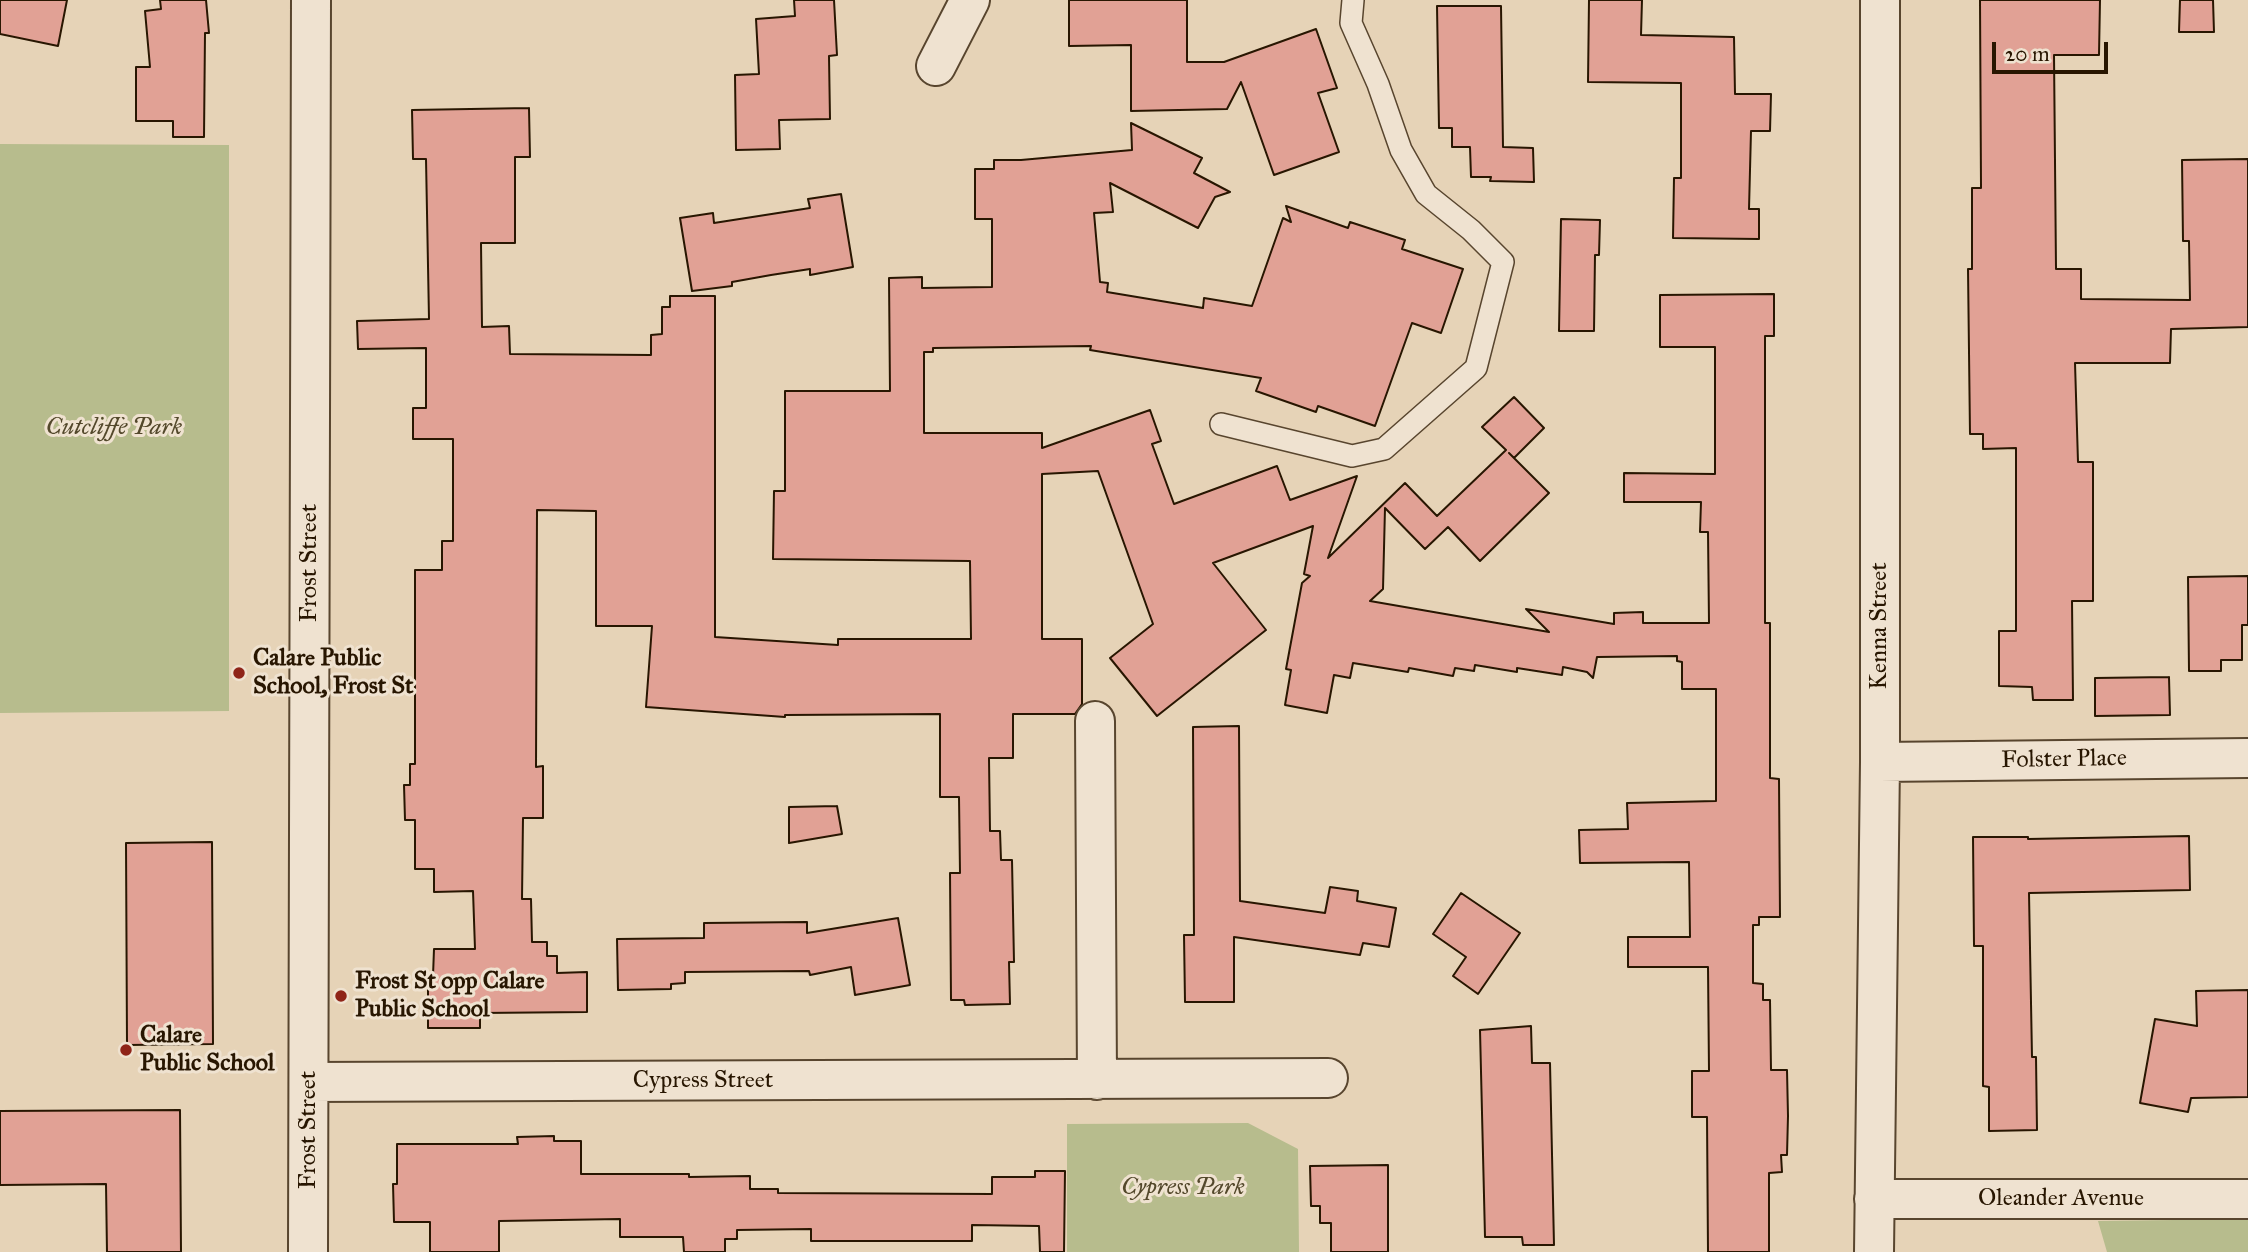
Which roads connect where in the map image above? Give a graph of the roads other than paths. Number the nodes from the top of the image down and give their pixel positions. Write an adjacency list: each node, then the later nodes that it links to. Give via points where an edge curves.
1 (311, 0): 12 (street, Frost Street)
2 (971, 0): 5 (street)
3 (1353, 0): 6 (lane, via 1351,23 1401,150 1426,194 1503,262 1476,368 1384,449 1352,456)
4 (1880, 0): 9 (street, Kenna Street)
5 (936, 66)
6 (1220, 424)
7 (1096, 721): 11 (street)
8 (2248, 758): 9 (street, Folster Place)
9 (1880, 762): 13 (street, Kenna Street)
10 (1328, 1078): 11 (street, Cypress Street)
11 (1097, 1080): 12 (street, Cypress Street)
12 (309, 1082): 15 (street, Frost Street)
13 (1874, 1199): 14 (street, Oleander Avenue); 16 (street, Kenna Street)
14 (2248, 1199)
15 (309, 1252)
16 (1874, 1252)

